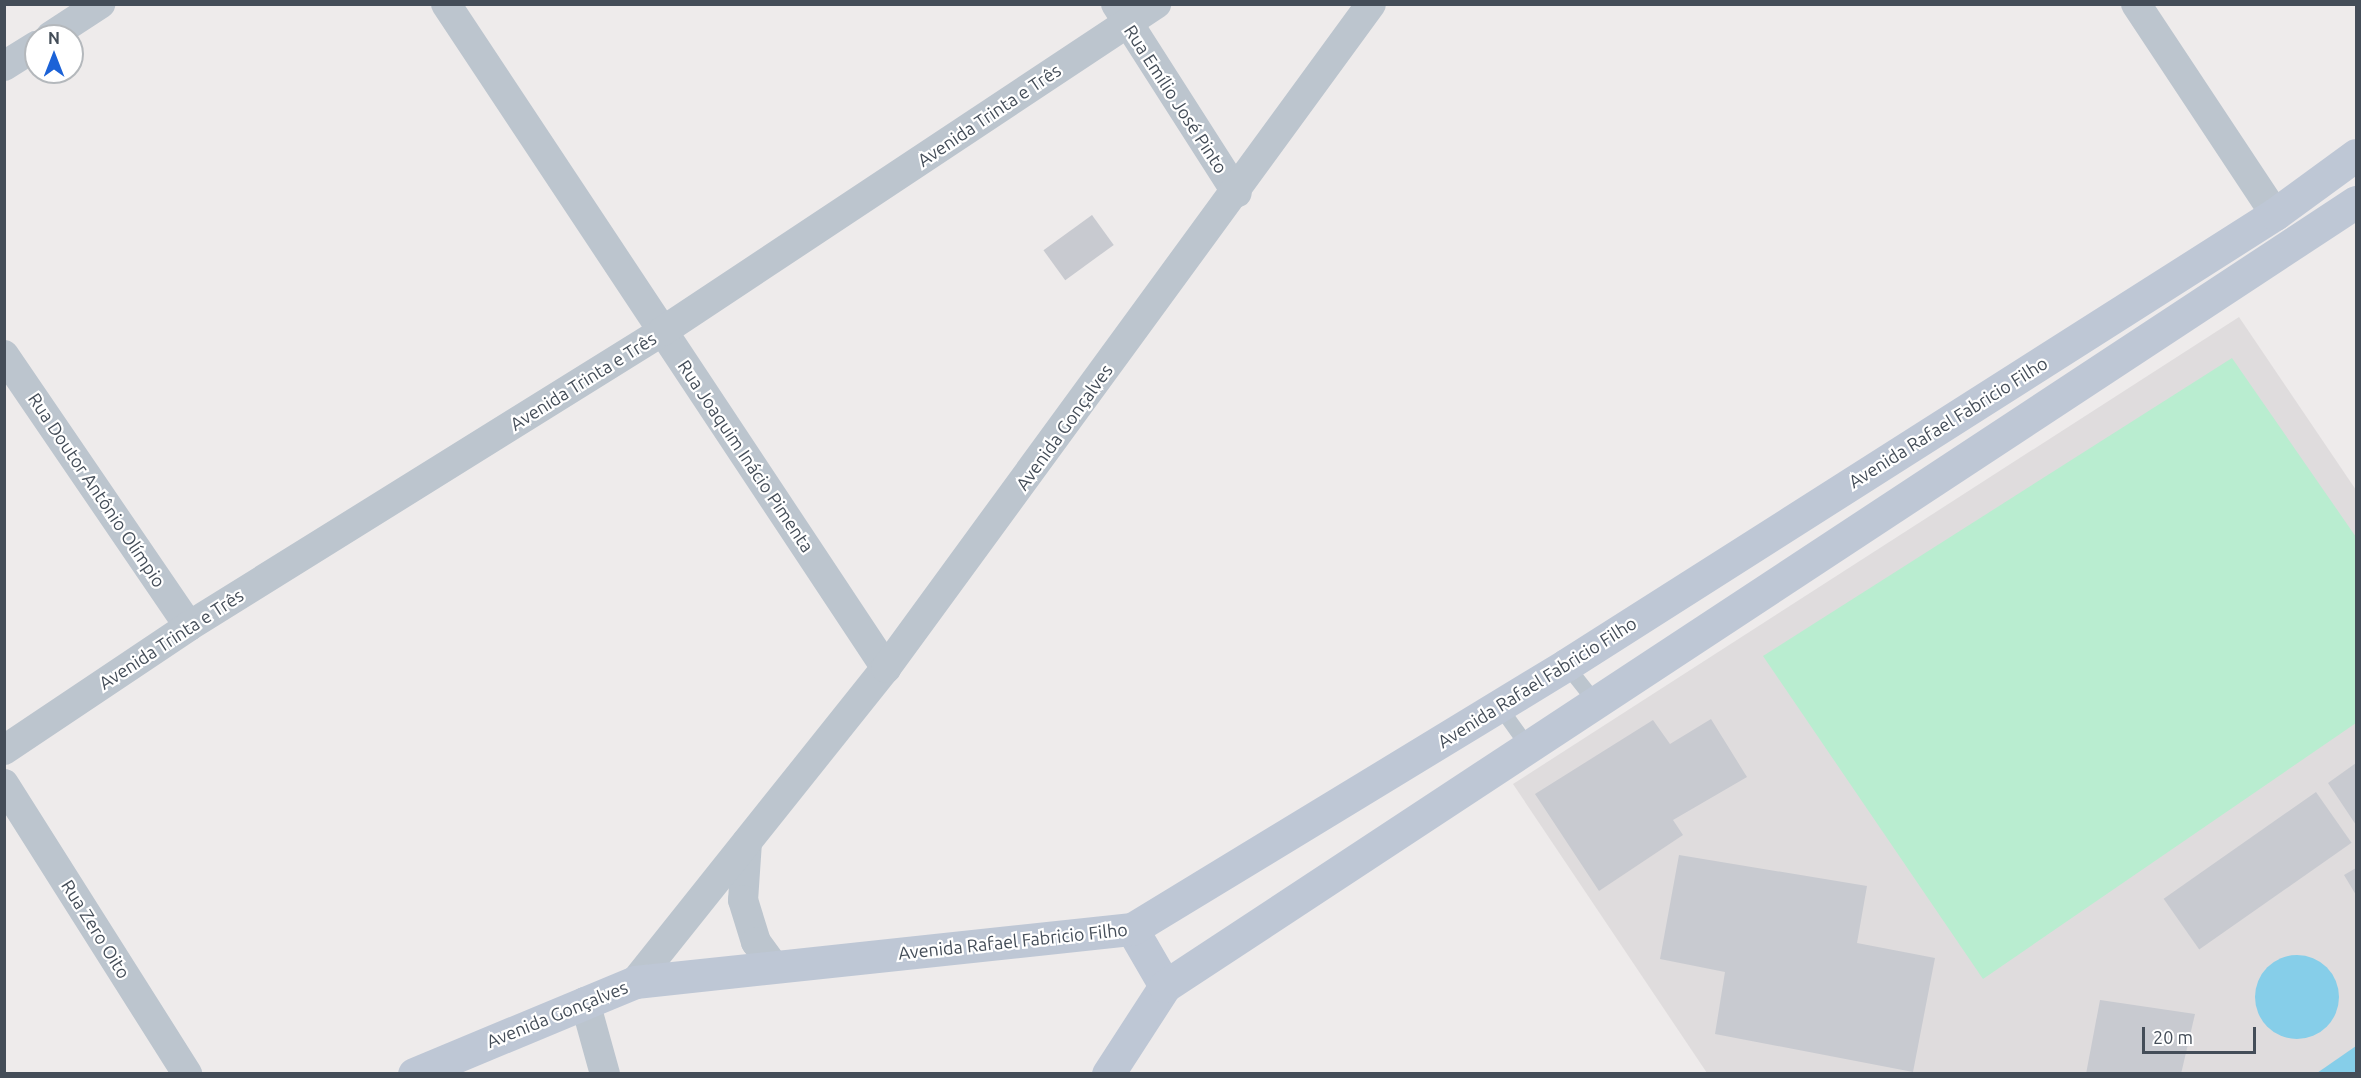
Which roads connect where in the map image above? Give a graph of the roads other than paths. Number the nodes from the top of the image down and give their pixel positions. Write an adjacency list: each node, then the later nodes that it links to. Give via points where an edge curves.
1 (100, 4): 7 (street)
2 (446, 4): 14 (street, Rua Joaquim Inácio Pimenta)
3 (1156, 4): 6 (street, Avenida Trinta e Três)
4 (1371, 4): 11 (street, Avenida Gonçalves)
5 (2136, 4): 13 (street)
6 (1122, 14): 11 (street, Rua Emílio José Pinto); 14 (street, Avenida Trinta e Três)
7 (69, 24)
8 (24, 54): 9 (street)
9 (4, 66)
10 (2356, 155): 13 (street, Avenida Rafael Fabricio Filho)
11 (1237, 193): 18 (street, Avenida Gonçalves)
12 (2356, 202): 19 (street)
13 (2275, 214): 17 (street, Avenida Rafael Fabricio Filho)
14 (663, 331): 16 (street, Avenida Trinta e Três); 18 (street, Rua Joaquim Inácio Pimenta)
15 (4, 355): 16 (street, Rua Doutor Antônio Olímpio)
16 (189, 626): 22 (street, Avenida Trinta e Três)
17 (1566, 664): 19 (lane); 20 (street, Avenida Rafael Fabricio Filho)
18 (886, 668): 24 (street, Avenida Gonçalves)
19 (1596, 703): 21 (street)
20 (1499, 706): 21 (lane); 25 (street, Avenida Rafael Fabricio Filho)
21 (1529, 747): 28 (street)
22 (4, 750)
23 (4, 784): 30 (street, Rua Zero Oito)
24 (747, 842): 26 (street, via 743,900 756,942); 27 (street, Avenida Gonçalves)
25 (1132, 929): 26 (street, Avenida Rafael Fabricio Filho); 28 (street)
26 (775, 968): 27 (street, Avenida Rafael Fabricio Filho)
27 (635, 982): 29 (street, Avenida Gonçalves)
28 (1165, 986): 33 (street)
29 (585, 1002): 31 (street, Avenida Gonçalves); 32 (street)
30 (187, 1074)
31 (414, 1074)
32 (605, 1074)
33 (1108, 1074)

